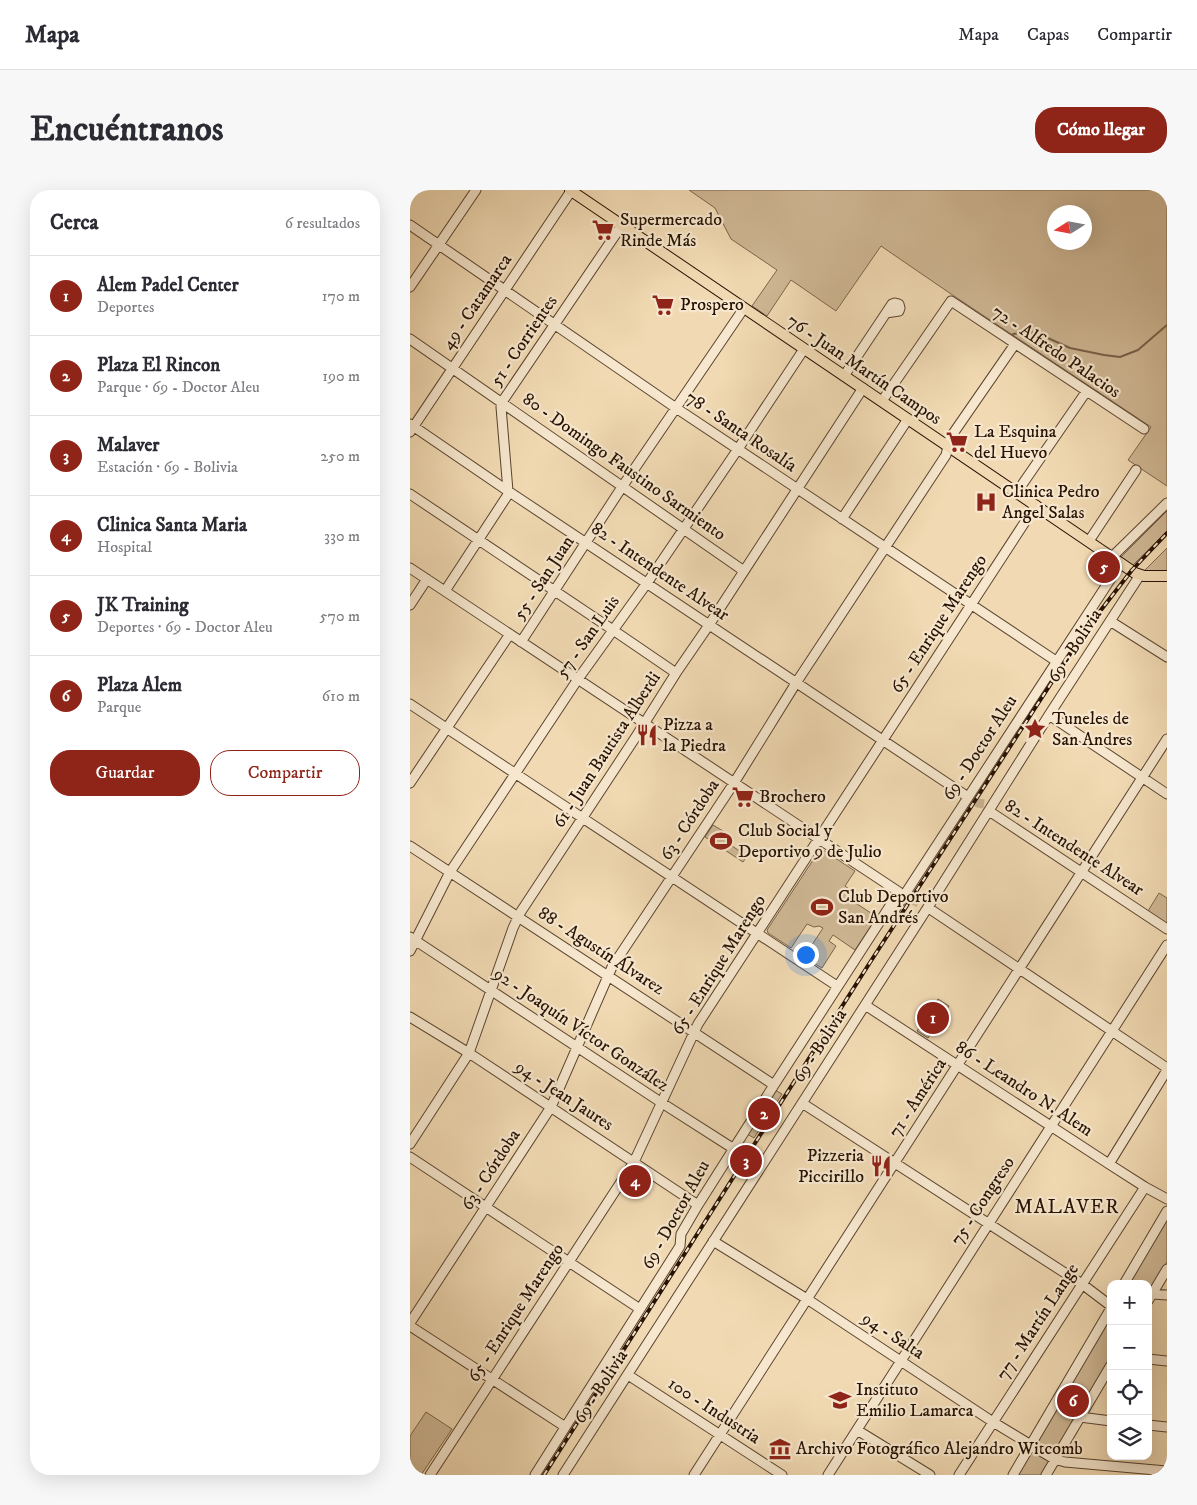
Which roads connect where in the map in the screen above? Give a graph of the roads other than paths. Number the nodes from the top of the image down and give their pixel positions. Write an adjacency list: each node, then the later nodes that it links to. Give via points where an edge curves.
1 (476, 190): 5 (street)
2 (571, 190): 4 (main road, 76 - Juan Martín Campos); 7 (street, 49 - Catamarca)
3 (410, 225): 5 (street, 78 - Santa Rosalía)
4 (622, 225): 8 (main road, 76 - Juan Martín Campos); 10 (street, 51 - Corrientes)
5 (439, 245): 6 (street); 7 (street, 78 - Santa Rosalía)
6 (410, 287)
7 (505, 290): 10 (street, 78 - Santa Rosalía); 14 (street, 49 - Catamarca)
8 (744, 308): 13 (main road, 76 - Juan Martín Campos); 20 (street, 55 - San Juan)
9 (886, 313): 15 (street)
10 (555, 325): 19 (street, 51 - Corrientes); 20 (street, 78 - Santa Rosalía)
11 (410, 339): 14 (street, 80 - Domingo Faustino Sarmiento)
12 (1015, 344): 17 (street, 72 - Alfredo Palacios); 18 (street, 72 - Alfredo Palacios, via 951,301); 24 (street, 63 - Córdoba, via 950,438)
13 (804, 348): 15 (main road, 76 - Juan Martín Campos); 25 (street, 57 - San Luis)
14 (452, 368): 19 (street, 80 - Domingo Faustino Sarmiento); 22 (street, 49 - Catamarca)
15 (844, 376): 16 (main road, 76 - Juan Martín Campos)
16 (863, 388): 18 (main road, 76 - Juan Martín Campos); 28 (street, 61 - Juan Bautista Alberdi)
17 (1086, 392): 23 (street, 72 - Alfredo Palacios); 30 (street)
18 (882, 401): 21 (main road, 76 - Juan Martín Campos)
19 (502, 402): 27 (street, 80 - Domingo Faustino Sarmiento); 29 (street, 51 - Corrientes)
20 (676, 408): 25 (street, 78 - Santa Rosalía); 27 (street, 55 - San Juan)
21 (908, 419): 24 (main road, 76 - Juan Martín Campos); 34 (street)
22 (411, 427): 29 (street, 82 - Intendente Alvear)
23 (1144, 430)
24 (948, 446): 30 (main road, 76 - Juan Martín Campos); 39 (street, 63 - Córdoba, via 946,455)
25 (738, 450): 28 (street, 78 - Santa Rosalía); 35 (street, 57 - San Luis)
26 (1136, 470): 37 (street)
27 (622, 487): 35 (street, 80 - Domingo Faustino Sarmiento); 38 (street, 55 - San Juan)
28 (798, 490): 34 (street, 78 - Santa Rosalía); 42 (street, 61 - Juan Bautista Alberdi)
29 (508, 491): 36 (street); 38 (street, 82 - Intendente Alvear)
30 (1017, 492): 33 (main road, 76 - Juan Martín Campos)
31 (410, 494): 36 (street)
32 (1167, 503): 40 (street, 69 - Doctor Aleu)
33 (1036, 505): 37 (main road, 76 - Juan Martín Campos); 50 (street, 65 - Enrique Marengo)
34 (842, 519): 39 (street, 78 - Santa Rosalía)
35 (684, 530): 42 (street, 80 - Domingo Faustino Sarmiento); 46 (street, 57 - San Luis)
36 (478, 540): 47 (street); 48 (street)
37 (1089, 541): 40 (main road, 76 - Juan Martín Campos)
38 (586, 543): 46 (street, 82 - Intendente Alvear); 48 (street, 55 - San Juan)
39 (885, 548): 50 (street, 78 - Santa Rosalía); 60 (street, 63 - Córdoba)
40 (1116, 560): 43 (main road, 76 - Juan Martín Campos); 57 (street, 69 - Doctor Aleu)
41 (410, 568): 45 (street)
42 (744, 571): 52 (street, 61 - Juan Bautista Alberdi)
43 (1140, 575): 44 (main road); 51 (street, 69 - Bolivia)
44 (1167, 576)
45 (427, 579): 47 (street); 49 (street)
46 (647, 583): 52 (street, 82 - Intendente Alvear); 53 (street, 57 - San Luis)
47 (445, 590): 54 (street)
48 (554, 591): 53 (street); 55 (street, 55 - San Juan)
49 (410, 605)
50 (970, 605): 57 (street, 78 - Santa Rosalía); 66 (street, 65 - Enrique Marengo)
51 (1110, 621): 56 (street); 62 (street, 69 - Bolivia)
52 (710, 625): 58 (street, 61 - Juan Bautista Alberdi); 60 (street, 82 - Intendente Alvear)
53 (613, 630): 58 (street); 59 (street, 57 - San Luis)
54 (510, 634): 55 (street); 64 (street, 55 - San Juan)
55 (522, 642): 59 (street)
56 (1167, 657)
57 (1056, 662): 72 (street, 69 - Doctor Aleu)
58 (676, 673): 63 (street, 61 - Juan Bautista Alberdi)
59 (578, 679): 63 (street); 67 (street, 57 - San Luis)
60 (796, 684): 66 (street, 82 - Intendente Alvear); 70 (street, 63 - Córdoba)
61 (410, 704): 64 (street)
62 (1049, 715): 68 (street); 73 (street, 69 - Bolivia)
63 (644, 724): 70 (street); 74 (street, 61 - Juan Bautista Alberdi)
64 (446, 728): 67 (street); 69 (street, 55 - San Juan)
65 (1167, 739): 68 (street, 71 - América)
66 (884, 741): 72 (street, 82 - Intendente Alvear, via 895,754); 75 (street, 65 - Enrique Marengo)
67 (515, 773): 74 (street); 77 (street, 57 - San Luis)
68 (1142, 777): 71 (street); 78 (street, 71 - América)
69 (410, 783)
70 (734, 783): 75 (street); 79 (street, 63 - Córdoba)
71 (1167, 794)
72 (967, 796): 80 (street, 69 - Doctor Aleu)
73 (987, 807): 78 (street, 82 - Intendente Alvear); 81 (street, 69 - Bolivia)
74 (584, 818): 79 (street); 82 (street, 61 - Juan Bautista Alberdi)
75 (819, 840): 80 (street); 84 (street, 65 - Enrique Marengo)
76 (410, 846): 77 (street, 88 - Agustín Álvarez)
77 (450, 872): 82 (street, 88 - Agustín Álvarez); 85 (street, 57 - San Luis)
78 (1081, 872): 83 (street, 82 - Intendente Alvear); 88 (street, 71 - América)
79 (672, 877): 84 (street); 89 (street, 63 - Córdoba)
80 (901, 894): 90 (street, 69 - Doctor Aleu)
81 (929, 909): 88 (street, via 995,949); 92 (street, 69 - Bolivia)
82 (519, 917): 89 (street, 88 - Agustín Álvarez); 91 (street, 61 - Juan Bautista Alberdi)
83 (1167, 929)
84 (756, 933): 90 (street); 95 (street, 65 - Enrique Marengo)
85 (413, 939): 87 (street, 57 - San Luis); 91 (street, 92 - Joaquín Víctor González)
86 (1167, 945): 94 (street, 75 - Congreso)
87 (410, 951)
88 (1020, 970): 94 (street); 98 (street, 71 - América)
89 (607, 975): 95 (street, 88 - Agustín Álvarez); 96 (street, 63 - Córdoba)
90 (837, 986): 100 (street, 69 - Doctor Aleu)
91 (492, 990): 96 (street, 92 - Joaquín Víctor González); 97 (street, 61 - Juan Bautista Alberdi)
92 (865, 1004): 98 (street, 86 - Leandro N. Alem); 102 (street, 69 - Bolivia)
93 (410, 1017): 97 (street, 94 - Jean Jaures)
94 (1112, 1031): 99 (street); 104 (street, 75 - Congreso)
95 (694, 1032): 100 (street, 88 - Agustín Álvarez); 101 (street, 65 - Enrique Marengo)
96 (577, 1047): 101 (street, 92 - Joaquín Víctor González); 103 (street, 63 - Córdoba)
97 (469, 1054): 103 (street, 94 - Jean Jaures); 105 (street, 61 - Juan Bautista Alberdi)
98 (958, 1065): 104 (street, 86 - Leandro N. Alem); 109 (street, 71 - América)
99 (1167, 1069): 110 (street)
100 (774, 1084): 106 (street, 69 - Doctor Aleu)
101 (662, 1103): 106 (street, 92 - Joaquín Víctor González); 108 (street, 65 - Enrique Marengo)
102 (802, 1103): 109 (street); 117 (street, 69 - Bolivia)
103 (551, 1108): 108 (street, 94 - Jean Jaures); 114 (street, 63 - Córdoba)
104 (1050, 1126): 110 (street, 86 - Leandro N. Alem); 116 (street, 75 - Congreso)
105 (410, 1144)
106 (734, 1148): 113 (street, 69 - Doctor Aleu)
107 (410, 1157): 114 (street)
108 (634, 1162): 113 (street, 94 - Jean Jaures); 118 (street, 65 - Enrique Marengo)
109 (895, 1164): 116 (street); 125 (street, 71 - América)
110 (1109, 1164): 111 (street, 86 - Leandro N. Alem)
111 (1145, 1187): 112 (street, 86 - Leandro N. Alem); 121 (street, 77 - Martín Lange)
112 (1167, 1199)
113 (698, 1204): 127 (street, 69 - Doctor Aleu, via 681,1234 680,1246)
114 (486, 1208): 118 (street); 129 (street, 63 - Córdoba)
115 (1167, 1210): 120 (street)
116 (988, 1224): 121 (street); 131 (street, 75 - Congreso)
117 (713, 1241): 125 (street, 94 - Salta); 134 (street, 69 - Bolivia)
118 (569, 1262): 127 (street); 135 (street, 65 - Enrique Marengo)
119 (1167, 1269): 122 (street)
120 (1126, 1280)
121 (1082, 1284): 126 (street); 138 (street, 77 - Martín Lange)
122 (1152, 1294)
123 (1167, 1295): 124 (street)
124 (1152, 1297)
125 (807, 1299): 131 (street, 94 - Salta); 143 (street, 71 - América)
126 (1107, 1304)
127 (640, 1309): 140 (street, 69 - Doctor Aleu)
128 (1107, 1314): 144 (street)
129 (410, 1324): 135 (street)
130 (1152, 1359): 132 (street)
131 (901, 1361): 138 (street, 94 - Salta); 142 (street, 75 - Congreso)
132 (1167, 1361)
133 (1109, 1370): 136 (street)
134 (628, 1374): 143 (street, 100 - Industria); 149 (street, 69 - Bolivia)
135 (492, 1380): 140 (street); 147 (street, 65 - Enrique Marengo)
136 (1080, 1417): 137 (street); 145 (street)
137 (1107, 1420)
138 (993, 1422): 144 (street, 94 - Salta); 154 (street, 77 - Martín Lange)
139 (1152, 1425): 141 (street)
140 (564, 1426): 148 (street, 69 - Doctor Aleu)
141 (1167, 1427)
142 (857, 1430): 152 (street, 75 - Congreso); 153 (street)
143 (721, 1435): 150 (street, 71 - América); 151 (street, 100 - Industria)
144 (1030, 1445): 145 (street, 94 - Salta); 155 (street)
145 (1054, 1459): 146 (street); 156 (street)
146 (1167, 1471)
147 (430, 1475)
148 (535, 1475)
149 (564, 1475)
150 (694, 1475)
151 (782, 1475)
152 (828, 1475)
153 (930, 1475)
154 (959, 1475)
155 (1013, 1475)
156 (1046, 1475)

